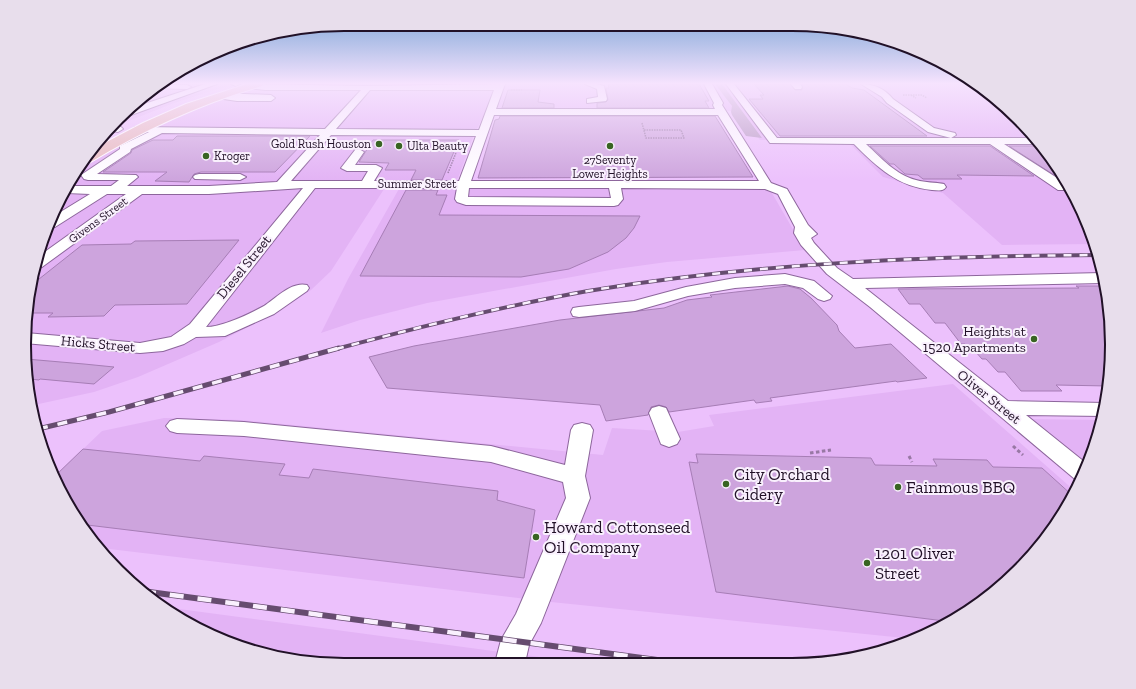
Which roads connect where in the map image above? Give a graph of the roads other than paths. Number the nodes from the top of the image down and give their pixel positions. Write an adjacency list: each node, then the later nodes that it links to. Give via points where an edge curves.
1 (146, 116): 8 (main road)
2 (171, 116): 10 (main road)
3 (343, 116): 11 (street)
4 (488, 116): 12 (street)
5 (724, 116): 13 (street)
6 (755, 116): 14 (street)
7 (911, 116): 16 (street, via 931,130 954,135)
8 (118, 128)
9 (116, 130): 10 (main road)
10 (142, 133): 11 (street); 20 (main road); 26 (street, via 124,148 126,150 87,175 132,177)
11 (328, 133): 12 (street); 28 (street)
12 (482, 133): 32 (street)
13 (740, 141): 14 (street); 34 (street)
14 (774, 141): 15 (street)
15 (857, 141): 16 (street); 35 (street, via 894,176 917,184)
16 (962, 141): 17 (street)
17 (992, 141): 18 (street); 29 (street)
18 (1029, 141)
19 (360, 152): 21 (street, via 347,168 376,168)
20 (96, 155)
21 (373, 172): 22 (street); 31 (street)
22 (388, 173)
23 (403, 173): 24 (street)
24 (433, 173)
25 (198, 177): 28 (street)
26 (128, 180): 27 (street); 37 (street)
27 (153, 180)
28 (285, 181): 30 (street, Summer Street); 38 (street, Summer Street, via 209,190)
29 (1060, 183)
30 (312, 184): 31 (street, Summer Street); 46 (street, Diesel Street)
31 (366, 184): 32 (street, Summer Street)
32 (464, 184): 33 (street, Summer Street, via 588,181); 33 (street, via 461,198 466,201 614,202 617,199)
33 (614, 184): 34 (street, Summer Street)
34 (767, 185): 42 (street, Oliver Street, via 783,192 802,228)
35 (940, 186)
36 (72, 190): 37 (street, Summer Street)
37 (109, 190): 38 (street, Summer Street); 39 (street)
38 (139, 190): 40 (street, Givens Street)
39 (57, 220)
40 (43, 260)
41 (1098, 278): 42 (street)
42 (853, 284): 49 (street, Oliver Street)
43 (301, 288): 46 (street, via 268,310 219,332)
44 (824, 296): 45 (street, via 808,284 785,279 735,283 686,292 636,306)
45 (579, 312)
46 (192, 332): 48 (street, Diesel Street)
47 (31, 339): 48 (street, Hicks Street, via 140,348)
48 (171, 343)
49 (1003, 408): 50 (street); 55 (street, Oliver Street)
50 (1098, 409)
51 (660, 413): 54 (street)
52 (177, 426): 56 (street, via 244,429 491,454)
53 (582, 430): 56 (street)
54 (670, 439)
55 (1079, 470)
56 (574, 476): 57 (street, via 578,498)
57 (513, 652)

